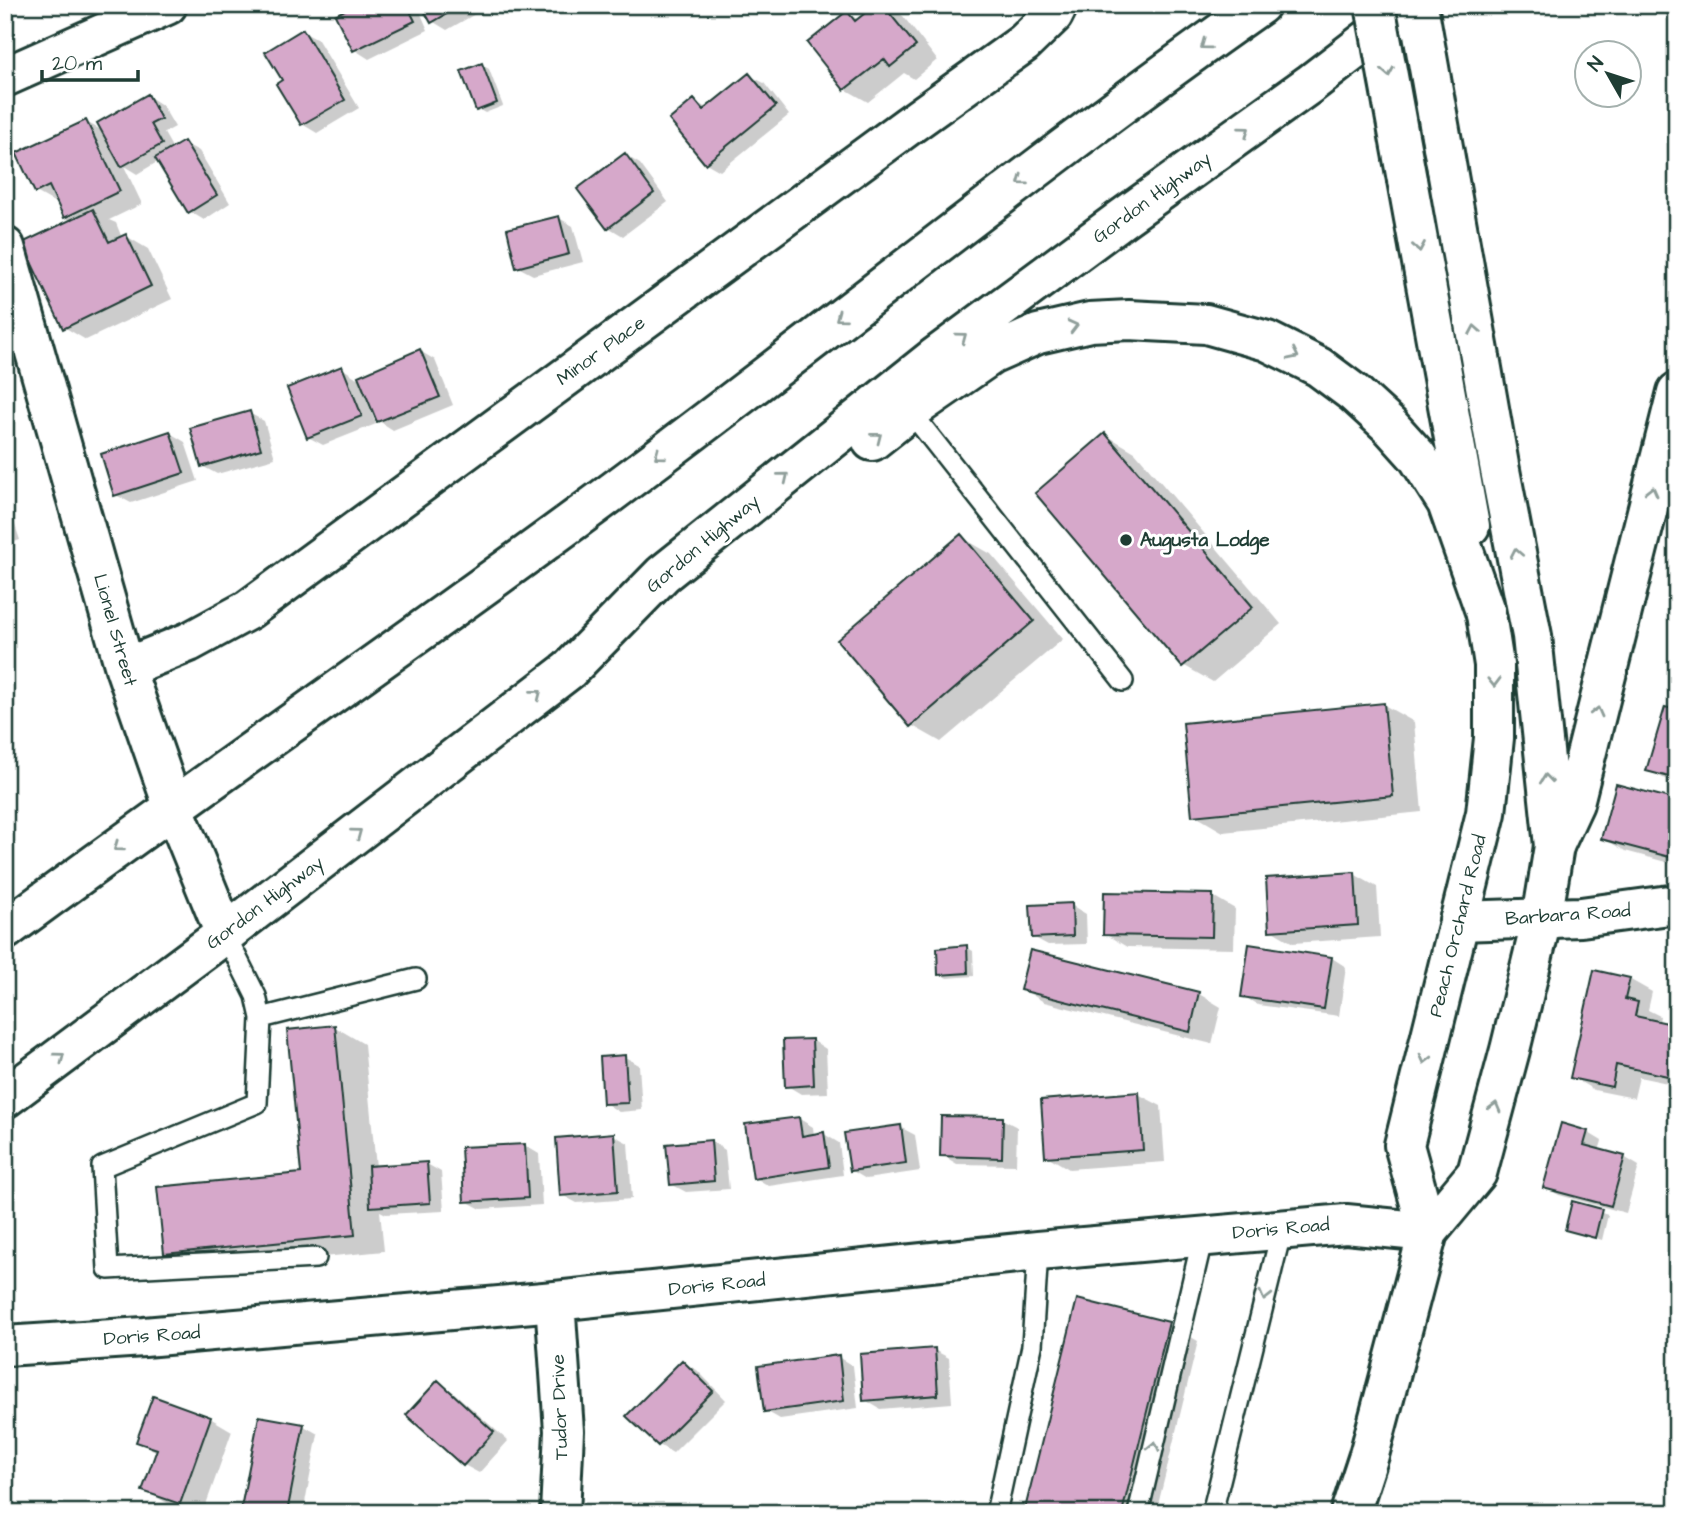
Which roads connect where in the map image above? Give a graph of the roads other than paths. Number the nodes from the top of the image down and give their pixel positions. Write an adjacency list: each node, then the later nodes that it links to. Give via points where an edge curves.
1 (167, 5): 6 (main road)
2 (1058, 5): 12 (main road, Minor Place, via 1024,43 248,611)
3 (1260, 5): 15 (main road, one-way to 15, via 949,234 579,517)
4 (1375, 5): 11 (main road, one-way to 11, bridge)
5 (1416, 5): 13 (main road, Gordon Highway, one-way to 5, via 663,574 934,358); 16 (main road, one-way to 5, via 1532,636)
6 (5, 77)
7 (5, 247): 8 (main road, Lionel Street)
8 (16, 322): 12 (main road, Lionel Street)
9 (1677, 392): 16 (main road, one-way to 9, via 1574,803)
10 (910, 411): 11 (main road, one-way to 11, via 991,355 1038,334 1090,322 1206,324 1267,341 1319,367 1354,393 1417,456 1447,503); 13 (main road, one-way to 10, via 669,601); 14 (lane)
11 (1486, 614): 19 (main road, Peach Orchard Road, one-way to 19, via 1494,665 1494,738 1486,813)
12 (125, 668): 15 (main road, Lionel Street)
13 (569, 670): 21 (main road, Gordon Highway, one-way to 13)
14 (1123, 681)
15 (173, 806): 20 (main road, one-way to 20); 21 (main road, Lionel Street)
16 (1554, 846): 18 (main road)
17 (1677, 904): 18 (main road, Barbara Road)
18 (1542, 919): 19 (main road, Barbara Road); 26 (main road, one-way to 18, via 1477,1173)
19 (1459, 921): 26 (main road, Peach Orchard Road, one-way to 26, via 1404,1145)
20 (5, 930)
21 (225, 934): 23 (lane, via 256,996); 24 (main road, Gordon Highway, one-way to 21)
22 (416, 979): 23 (lane)
23 (261, 1018): 29 (lane, via 257,1103 102,1167 108,1269)
24 (5, 1098)
25 (1282, 1229): 26 (main road, Doris Road, via 1346,1224); 27 (main road, Doris Road); 35 (lane, one-way to 35)
26 (1428, 1232): 36 (main road)
27 (1203, 1236): 28 (main road, Doris Road); 34 (lane, one-way to 27)
28 (1038, 1251): 30 (main road, Doris Road); 33 (lane, via 1032,1346)
29 (316, 1258)
30 (555, 1301): 31 (main road, Doris Road); 32 (main road, Tudor Drive, via 564,1431)
31 (5, 1346)
32 (560, 1513)
33 (996, 1513)
34 (1138, 1513)
35 (1212, 1513)
36 (1350, 1513)

